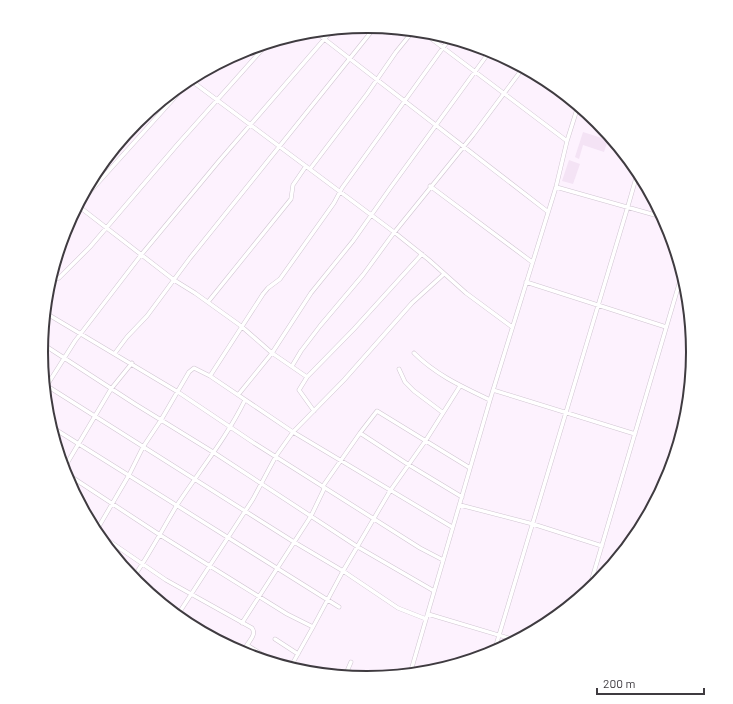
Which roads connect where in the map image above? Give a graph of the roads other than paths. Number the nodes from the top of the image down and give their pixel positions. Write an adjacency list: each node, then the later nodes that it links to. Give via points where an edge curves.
1 (370, 33): 11 (street)
2 (327, 36): 5 (street)
3 (409, 36): 14 (street)
4 (320, 37): 5 (street)
5 (324, 40): 11 (street); 22 (street)
6 (432, 40): 8 (street)
7 (446, 43): 8 (street)
8 (443, 48): 12 (street); 19 (street)
9 (260, 51): 18 (street)
10 (486, 56): 12 (street)
11 (350, 58): 14 (street); 25 (street)
12 (475, 72): 16 (street); 21 (street)
13 (520, 72): 16 (street)
14 (377, 80): 19 (street); 27 (street)
15 (196, 83): 18 (street)
16 (503, 94): 23 (street); 24 (street)
17 (175, 97): 31 (street)
18 (216, 100): 22 (street); 38 (street)
19 (405, 100): 21 (street); 32 (street)
20 (576, 111): 23 (street)
21 (436, 125): 24 (street); 36 (street)
22 (251, 126): 25 (street); 41 (street)
23 (567, 141): 30 (street)
24 (464, 145): 29 (street); 35 (street)
25 (279, 146): 26 (street); 45 (street)
26 (306, 166): 27 (street); 48 (street, via 293,185 291,199)
27 (310, 170): 32 (street)
28 (635, 180): 33 (street)
29 (430, 186): 39 (street); 42 (street)
30 (556, 186): 33 (street); 35 (street)
31 (93, 187)
32 (340, 191): 36 (street); 51 (street, via 280,278 263,294)
33 (628, 206): 37 (street); 49 (street)
34 (81, 209): 38 (street)
35 (547, 211): 42 (street)
36 (371, 214): 39 (street); 57 (street, via 353,242 311,293)
37 (655, 215)
38 (105, 228): 41 (street); 44 (street, via 90,247)
39 (394, 232): 40 (street); 61 (street)
40 (422, 254): 43 (street); 64 (street)
41 (141, 255): 45 (street); 54 (street)
42 (532, 262): 46 (street)
43 (444, 274): 52 (street); 74 (street, via 412,303)
44 (56, 279)
45 (174, 280): 48 (street); 56 (street)
46 (526, 282): 49 (street); 52 (street)
47 (678, 286): 53 (street)
48 (208, 302): 51 (street)
49 (599, 304): 53 (street); 76 (street)
50 (50, 315): 54 (street)
51 (241, 326): 57 (street); 63 (street)
52 (512, 327): 69 (street)
53 (666, 328): 83 (street)
54 (81, 333): 56 (street); 59 (street)
55 (48, 349): 59 (street)
56 (115, 353): 60 (street)
57 (272, 353): 61 (street); 71 (street)
58 (414, 353): 66 (street, via 424,363)
59 (64, 359): 65 (street); 68 (street)
60 (132, 363): 68 (street); 70 (street)
61 (292, 366): 64 (street)
62 (399, 369): 75 (street, via 405,382)
63 (210, 376): 70 (street, via 192,368); 71 (street)
64 (307, 377): 74 (street, via 299,390)
65 (49, 381)
66 (460, 386): 73 (street); 75 (street)
67 (49, 389): 77 (street)
68 (111, 389): 77 (street); 78 (street)
69 (493, 390): 73 (street); 76 (street)
70 (178, 392): 78 (street); 79 (street)
71 (238, 395): 72 (street)
72 (245, 400): 79 (street); 81 (street)
73 (490, 400): 92 (street)
74 (314, 411): 81 (street)
75 (442, 412): 84 (street)
76 (566, 412): 83 (street); 106 (street)
77 (96, 417): 85 (street); 86 (street)
78 (161, 420): 86 (street); 87 (street)
79 (229, 426): 87 (street); 88 (street)
80 (57, 431): 85 (street)
81 (293, 432): 88 (street); 89 (street)
82 (360, 433): 84 (street, via 377,411); 89 (street); 91 (street)
83 (635, 434): 113 (street)
84 (426, 440): 91 (street); 92 (street)
85 (80, 445): 90 (street); 93 (street)
86 (143, 447): 93 (street); 95 (street)
87 (212, 452): 95 (street); 96 (street)
88 (276, 456): 96 (street); 97 (street)
89 (340, 461): 97 (street); 98 (street)
90 (68, 464)
91 (409, 465): 98 (street); 99 (street)
92 (470, 468): 99 (street)
93 (129, 476): 100 (street); 102 (street)
94 (74, 478): 100 (street)
95 (194, 479): 102 (street); 103 (street)
96 (261, 484): 103 (street); 104 (street)
97 (323, 486): 104 (street, via 324,489); 105 (street)
98 (390, 491): 105 (street); 108 (street)
99 (462, 497): 101 (street)
100 (112, 505): 107 (street); 109 (street)
101 (460, 505): 106 (street); 108 (street)
102 (177, 506): 109 (street); 110 (street)
103 (245, 511): 110 (street); 112 (street)
104 (311, 516): 112 (street); 114 (street)
105 (375, 519): 114 (street); 115 (street)
106 (533, 524): 113 (street); 132 (street)
107 (99, 525)
108 (452, 528): 115 (street)
109 (160, 535): 116 (street); 117 (street)
110 (228, 538): 117 (street); 118 (street)
111 (109, 541): 116 (street)
112 (294, 542): 118 (street); 119 (street)
113 (602, 546): 121 (street)
114 (358, 547): 119 (street); 122 (street)
115 (443, 560): 122 (street)
116 (143, 564): 120 (street); 123 (street)
117 (210, 565): 123 (street); 124 (street)
118 (277, 567): 124 (street); 125 (street)
119 (343, 571): 125 (street); 129 (street, via 398,608)
120 (136, 573)
121 (592, 577)
122 (434, 591): 128 (street)
123 (192, 595): 127 (street); 130 (street)
124 (259, 596): 130 (street); 131 (street)
125 (328, 600): 126 (street); 131 (street)
126 (339, 607)
127 (181, 611)
128 (428, 614): 129 (street); 132 (street)
129 (426, 619): 141 (street)
130 (242, 624): 136 (street, via 254,631)
131 (313, 627): 138 (street)
132 (499, 635): 133 (street); 135 (street)
133 (508, 638)
134 (275, 639): 138 (street)
135 (497, 643)
136 (247, 645): 137 (street)
137 (258, 652)
138 (298, 654): 139 (street)
139 (293, 662)
140 (351, 662): 142 (street)
141 (412, 667)
142 (348, 670)

